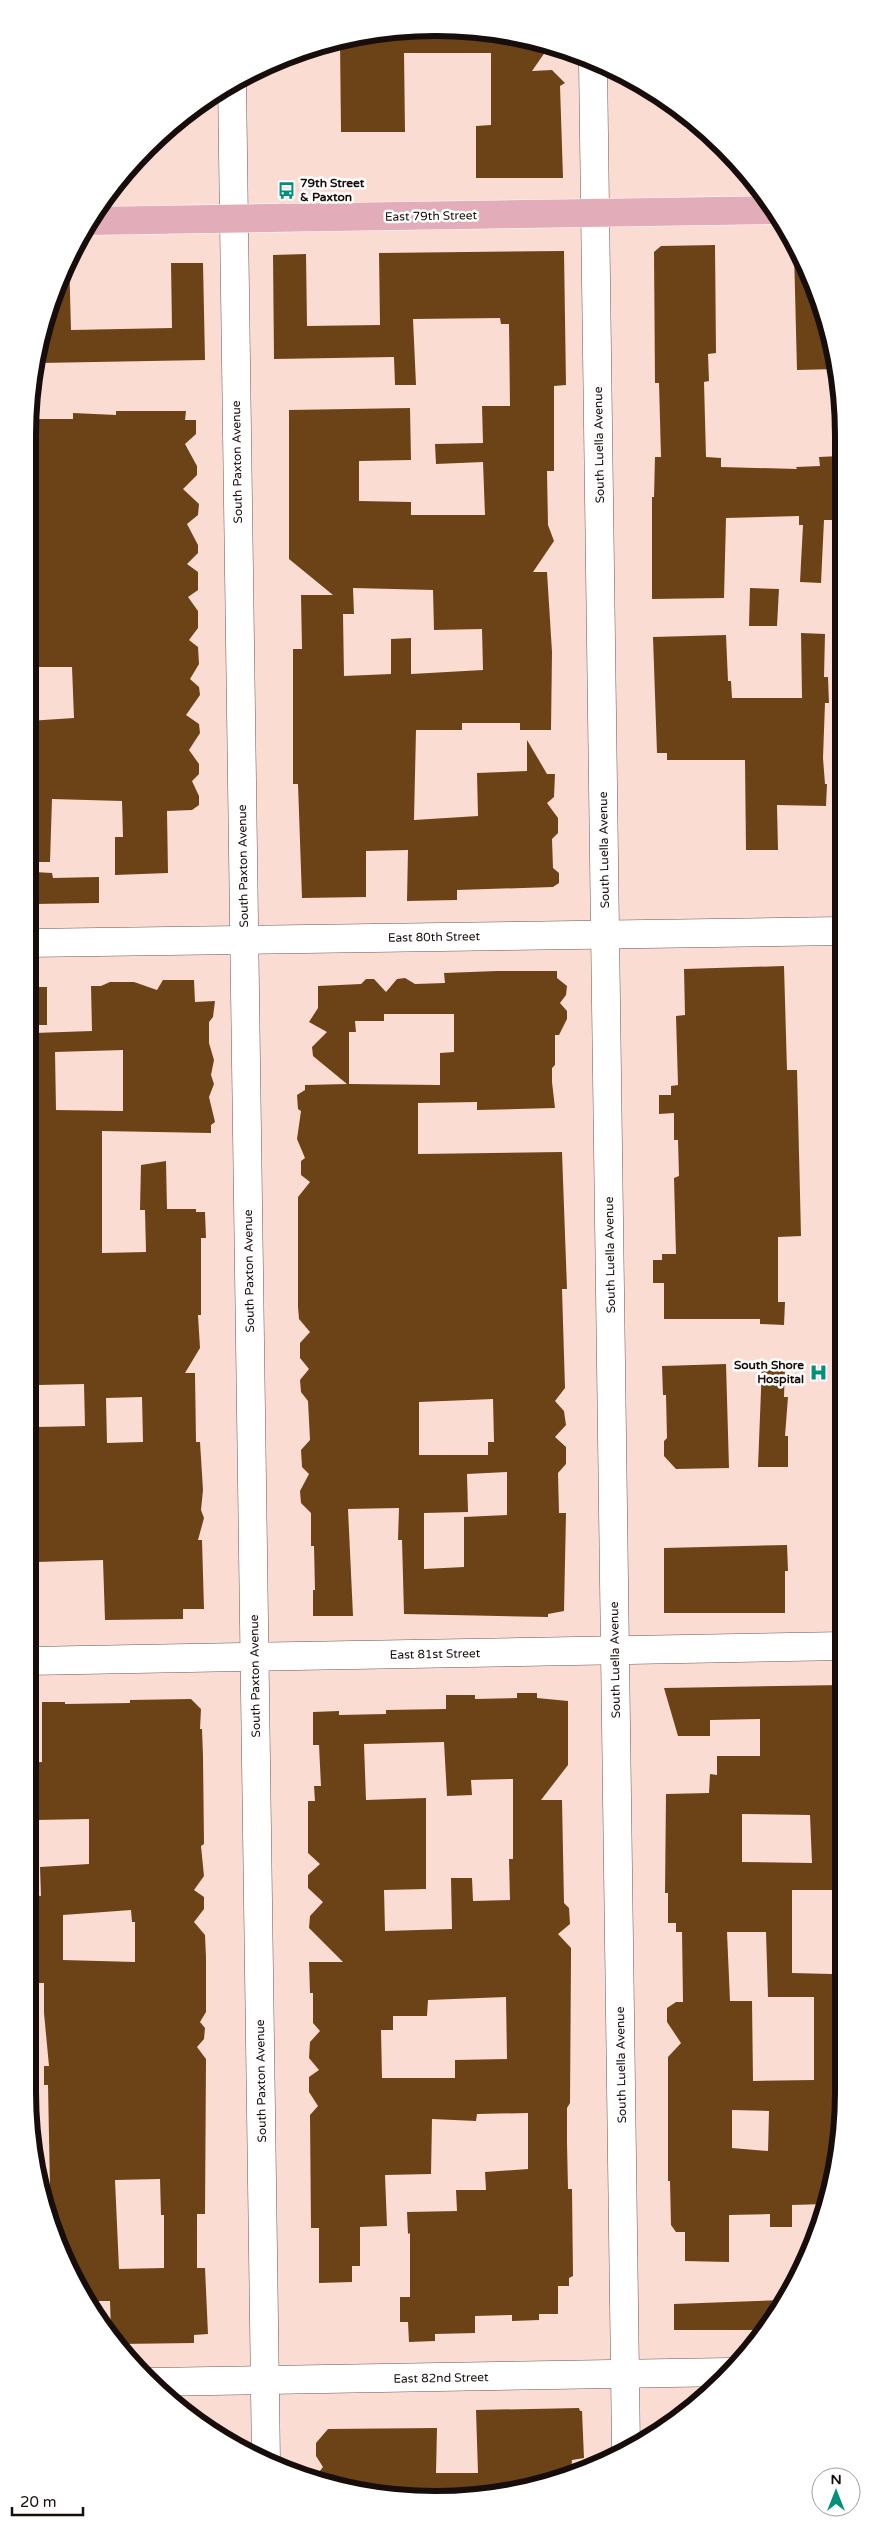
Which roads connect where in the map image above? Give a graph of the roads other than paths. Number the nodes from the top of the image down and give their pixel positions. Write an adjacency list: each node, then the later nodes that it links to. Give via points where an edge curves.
1 (593, 69): 4 (street, South Luella Avenue)
2 (232, 92): 5 (street, South Paxton Avenue)
3 (764, 210): 4 (main road, East 79th Street)
4 (596, 213): 5 (main road, East 79th Street); 8 (street, South Luella Avenue)
5 (234, 219): 6 (main road, East 79th Street); 9 (street, South Paxton Avenue)
6 (100, 221)
7 (835, 930): 8 (street, East 80th Street)
8 (605, 934): 9 (street, East 80th Street); 12 (street, South Luella Avenue)
9 (244, 940): 10 (street, East 80th Street); 13 (street, South Paxton Avenue)
10 (36, 943)
11 (835, 1646): 12 (street, East 81st Street)
12 (615, 1650): 13 (street, East 81st Street); 16 (street, South Luella Avenue)
13 (254, 1657): 14 (street, East 81st Street); 17 (street, South Paxton Avenue)
14 (36, 1661)
15 (720, 2372): 16 (street, East 82nd Street)
16 (625, 2374): 17 (street, East 82nd Street); 19 (street, South Luella Avenue)
17 (265, 2380): 18 (street, East 82nd Street); 20 (street, South Paxton Avenue)
18 (161, 2382)
19 (626, 2442)
20 (266, 2453)

